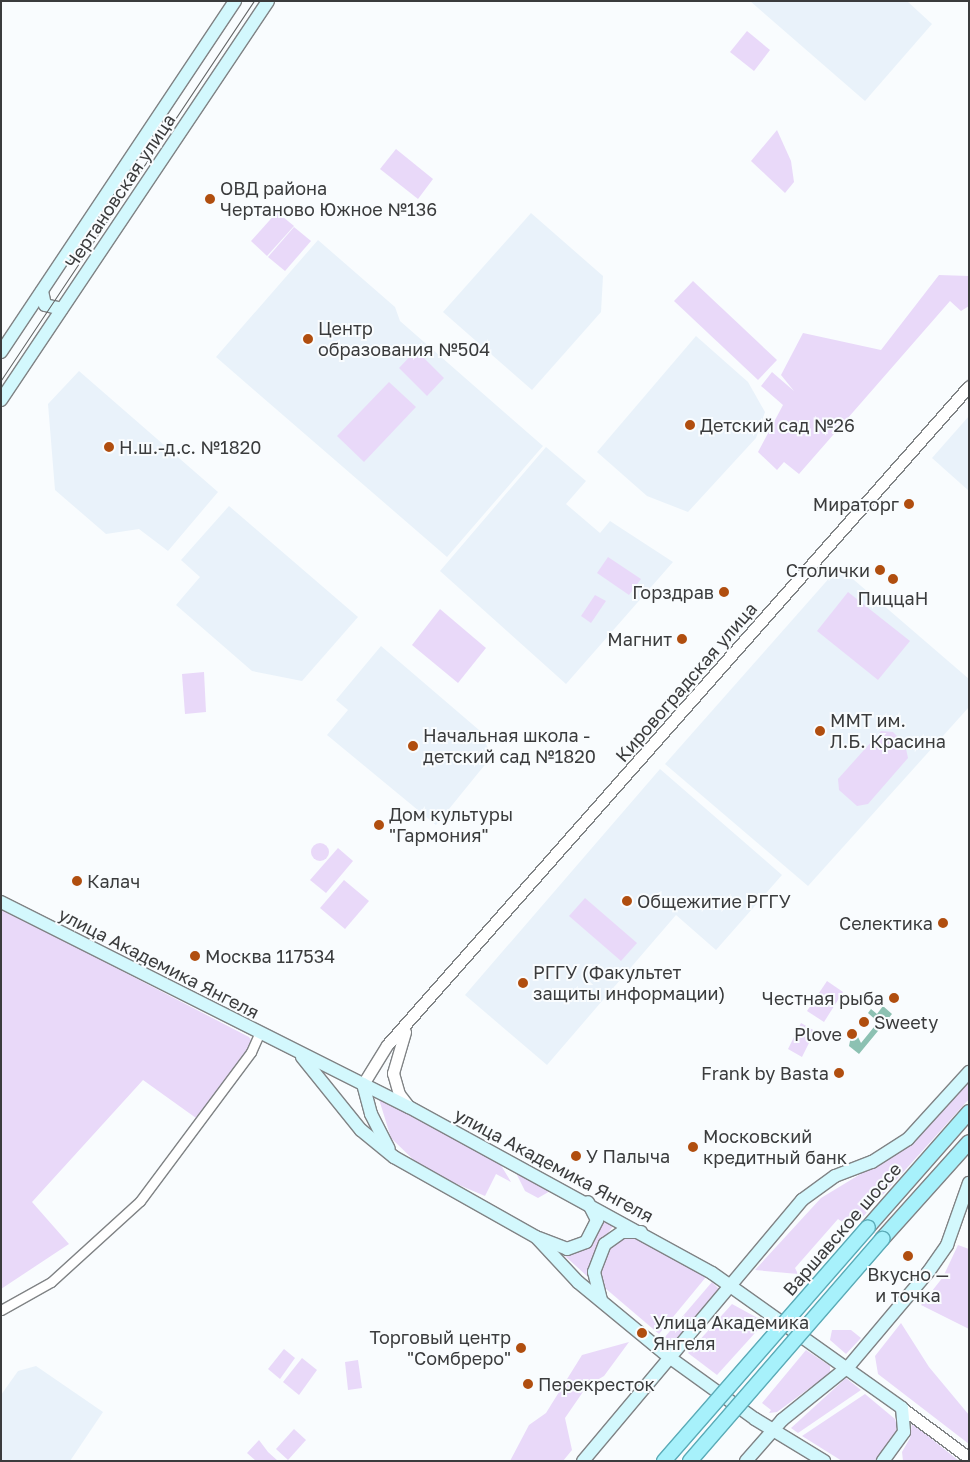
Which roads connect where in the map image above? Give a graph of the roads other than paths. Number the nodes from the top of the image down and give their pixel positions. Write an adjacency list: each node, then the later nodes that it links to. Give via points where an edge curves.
1 (235, 1): 3 (main road, Чертановская улица)
2 (268, 1): 4 (main road, Чертановская улица)
3 (42, 291): 4 (main road, via 45,305); 5 (main road, Чертановская улица)
4 (62, 310): 7 (main road, Чертановская улица)
5 (1, 352)
6 (969, 386): 9 (street, Кировоградская улица)
7 (1, 400)
8 (1, 902): 10 (main road, улица Академика Янгеля)
9 (410, 1024): 13 (street, Кировоградская улица, via 378,1056); 14 (street, Кировоградская улица, via 397,1050 394,1073 399,1094)
10 (259, 1034): 11 (main road, улица Академика Янгеля); 24 (street, via 251,1052 140,1201 50,1282)
11 (301, 1055): 13 (main road, улица Академика Янгеля); 17 (main road, улица Академика Янгеля, via 361,1130)
12 (969, 1072): 22 (main road, via 908,1139 812,1192)
13 (363, 1084): 14 (main road, улица Академика Янгеля); 17 (main road, via 371,1114)
14 (409, 1107): 19 (main road, улица Академика Янгеля)
15 (969, 1112): 31 (main road, Варшавское шоссе, bridge)
16 (969, 1142): 32 (main road, Варшавское шоссе, bridge)
17 (394, 1157): 21 (main road, улица Академика Янгеля)
18 (969, 1183): 26 (main road, via 942,1252)
19 (588, 1202): 20 (main road, улица Академика Янгеля); 21 (main road, via 597,1224 580,1246 567,1249)
20 (644, 1232): 22 (main road, улица Академика Янгеля); 23 (main road, via 622,1232 605,1244 594,1272)
21 (536, 1237): 23 (main road, улица Академика Янгеля)
22 (729, 1284): 25 (main road); 26 (main road, улица Академика Янгеля)
23 (601, 1302): 25 (main road, улица Академика Янгеля)
24 (1, 1310)
25 (669, 1357): 28 (main road, улица Академика Янгеля); 30 (main road)
26 (849, 1366): 27 (main road, улица Академика Янгеля); 28 (main road)
27 (902, 1408): 29 (street); 35 (main road, via 904,1432)
28 (772, 1430): 33 (main road); 34 (main road, улица Академика Янгеля)
29 (969, 1458)
30 (583, 1461)
31 (664, 1461)
32 (690, 1461)
33 (746, 1461)
34 (824, 1461)
35 (883, 1461)

